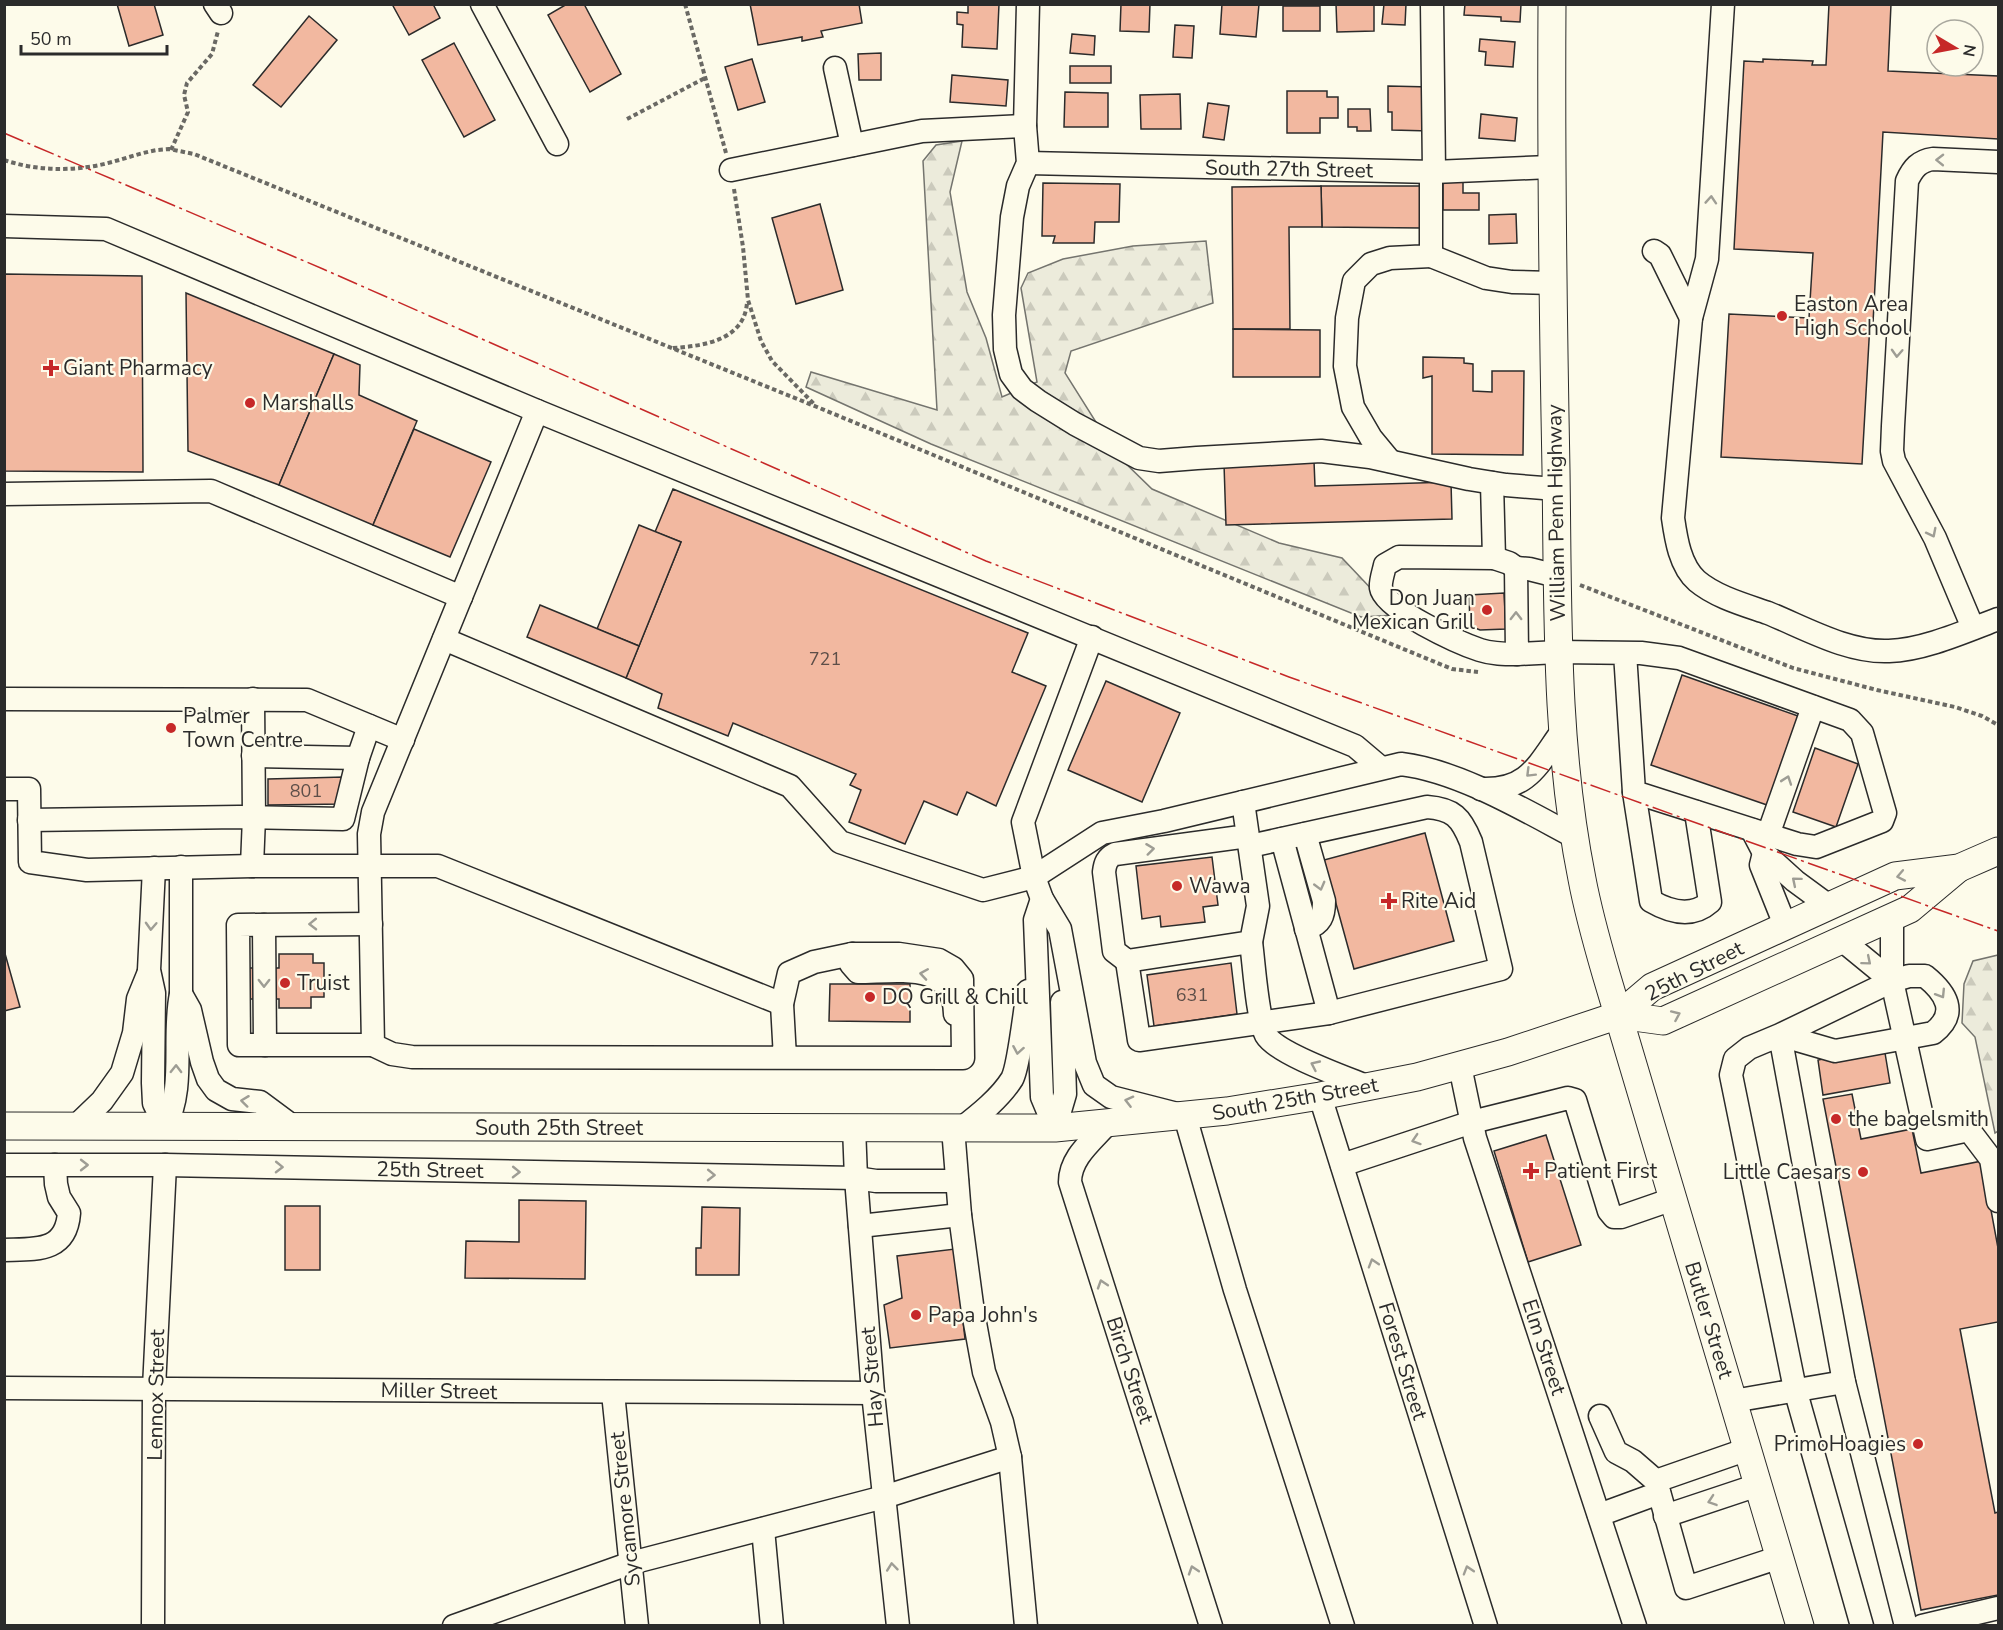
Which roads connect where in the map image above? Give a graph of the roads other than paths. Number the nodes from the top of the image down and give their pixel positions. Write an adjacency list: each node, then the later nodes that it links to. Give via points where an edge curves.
1 (482, 4): 8 (street)
2 (1028, 4): 7 (street)
3 (1432, 4): 14 (street)
4 (1552, 4): 12 (main road, William Penn Highway)
5 (1723, 4): 19 (street, one-way to 5, via 1707,259)
6 (835, 68): 9 (street)
7 (1025, 126): 9 (street, via 922,130); 11 (street)
8 (557, 144)
9 (852, 145): 13 (street)
10 (1998, 162): 30 (street, one-way to 30, via 1925,160 1907,181 1892,451)
11 (1028, 163): 14 (street, South 27th Street); 21 (street, via 1018,186 1012,217 1004,315 1005,349 1011,374 1022,388 1066,418 1139,458 1159,461 1322,451)
12 (1551, 167): 14 (street, South 27th Street); 18 (main road, William Penn Highway)
13 (730, 170)
14 (1432, 172): 17 (street)
15 (4, 226): 20 (street, via 106,229)
16 (1654, 251): 19 (street, via 1660,255)
17 (1431, 256): 18 (street, via 1486,278); 21 (street, via 1390,258 1371,264 1354,281 1347,318 1345,366 1353,407)
18 (1552, 283): 23 (main road, William Penn Highway)
19 (1691, 318): 30 (street, via 1673,518 1684,563 1696,580 1718,593 1840,642 1879,651 1916,647)
20 (537, 411): 28 (street); 31 (street)
21 (1390, 461): 22 (street)
22 (1492, 483): 23 (street); 25 (street)
23 (1556, 489): 27 (main road, William Penn Highway)
24 (4, 494): 28 (street, via 211,491)
25 (1494, 558): 26 (street); 35 (street, via 1399,557 1385,565 1381,588 1390,603 1411,618 1481,650)
26 (1516, 568): 27 (street); 35 (street, one-way to 26)
27 (1557, 576): 33 (main road, William Penn Highway)
28 (461, 597): 32 (street)
29 (1998, 619): 30 (street)
30 (1973, 628)
31 (1092, 637): 44 (street, via 1355,746); 63 (street, via 1023,822)
32 (444, 639): 41 (street); 63 (street, via 790,786 840,842 983,890)
33 (1558, 652): 34 (street); 35 (street); 40 (main road, William Penn Highway)
34 (1625, 653): 38 (street, via 1678,658); 47 (street)
35 (1516, 654)
36 (4, 699): 37 (street)
37 (253, 699): 39 (street, via 307,700); 42 (street)
38 (1813, 707): 55 (street, one-way to 38); 55 (street, via 1850,720 1863,733 1885,813 1882,821 1816,847)
39 (369, 726): 41 (street); 43 (street)
40 (1563, 730): 46 (street, one-way to 46, via 1519,783); 53 (main road, William Penn Highway)
41 (403, 740): 60 (street, via 374,812 369,834)
42 (253, 756): 43 (street); 50 (street)
43 (358, 758): 50 (street, via 343,819)
44 (1381, 768): 46 (street, via 1418,766); 48 (street)
45 (4, 789): 51 (street, via 29,789)
46 (1480, 789): 53 (street)
47 (1634, 792): 49 (street); 49 (street, via 1651,901 1674,911 1701,910 1710,902)
48 (1243, 802): 56 (street); 63 (street, via 1102,833)
49 (1696, 812): 55 (street)
50 (254, 817): 51 (street); 58 (street)
51 (29, 820): 61 (street, via 30,862 87,870)
52 (1305, 834): 54 (street); 70 (street, one-way to 70, via 1324,901 1321,920); 80 (street, via 1427,807 1454,814 1471,842 1501,969)
53 (1575, 837): 81 (main road, William Penn Highway, via 1591,920)
54 (1282, 839): 56 (street); 70 (street)
55 (1761, 839): 65 (street, one-way to 55, via 1795,881); 68 (street, via 1761,865)
56 (1249, 841): 73 (street, via 1258,906); 75 (street, one-way to 56, via 1114,951 1104,872 1109,857)
57 (1998, 851): 62 (main road, 25th Street)
58 (252, 866): 59 (street); 60 (street)
59 (181, 867): 61 (street); 78 (street)
60 (371, 867): 67 (street); 79 (street, via 438,866)
61 (154, 868): 76 (street, one-way to 76)
62 (1959, 868): 65 (main road, 25th Street, one-way to 65, via 1895,876); 66 (main road, 25th Street, via 1910,909)
63 (1034, 877): 64 (street)
64 (1042, 899): 69 (street); 71 (street)
65 (1829, 906): 68 (main road, 25th Street)
66 (1892, 918): 72 (main road, 25th Street); 77 (street)
67 (371, 924): 85 (street); 85 (street, one-way to 85, via 238,925 239,1045)
68 (1785, 925): 81 (main road, 25th Street, via 1652,987)
69 (1060, 929): 91 (street, one-way to 69, via 1111,1096 1094,1085 1085,1063); 100 (street, via 1065,1094)
70 (1306, 929): 80 (street)
71 (1035, 930): 99 (street, one-way to 99, via 1013,1076 979,1115); 100 (street, via 1042,1097)
72 (1842, 940): 77 (street, one-way to 77); 81 (main road, 25th Street, one-way to 72, via 1663,1021)
73 (1251, 942): 75 (street); 82 (street)
74 (852, 954): 79 (street, via 814,962 789,973); 87 (street, one-way to 74, via 955,1003 940,978 931,974 858,972 851,964); 87 (street, via 899,954 939,960 953,968 962,979)
75 (1127, 961): 82 (street, via 1139,1040)
76 (149, 970): 95 (street, via 138,999 134,1033 122,1073 102,1101); 96 (street, via 154,993 154,1103)
77 (1892, 981): 83 (street); 84 (street); 84 (street, one-way to 84, via 1925,976 1945,997 1948,1009 1943,1025 1933,1033)
78 (181, 994): 96 (street, one-way to 78, via 175,1099); 98 (street, one-way to 78, via 260,1102 232,1099 216,1090 208,1079 190,1010)
79 (782, 1004): 86 (street)
80 (1329, 1013): 82 (street)
81 (1619, 1015): 88 (main road, South 25th Street); 107 (main road, Butler Street)
82 (1262, 1022): 89 (street, one-way to 82, via 1276,1045 1266,1035)
83 (1780, 1035): 84 (street, via 1835,1051); 112 (street); 115 (street, via 1749,1048 1735,1059 1731,1075)
84 (1904, 1039): 108 (street, via 1927,1139 1969,1130 1991,1159)
85 (373, 1045): 86 (street, via 392,1054 412,1057)
86 (785, 1058): 87 (street)
87 (959, 1058)
88 (1460, 1066): 89 (main road, South 25th Street); 92 (street, Elm Street)
89 (1369, 1087): 90 (main road, South 25th Street)
90 (1320, 1096): 91 (main road, South 25th Street); 104 (street, Forest Street)
91 (1185, 1116): 93 (main road, South 25th Street); 139 (street, via 1235,1290)
92 (1472, 1122): 104 (street, one-way to 104); 107 (street, via 1568,1098 1575,1100 1614,1217); 125 (street, Elm Street)
93 (1107, 1124): 100 (main road, South 25th Street); 138 (street, Birch Street, one-way to 93, via 1070,1182 1075,1161)
94 (4, 1126): 95 (main road)
95 (76, 1126): 96 (main road)
96 (165, 1126): 98 (main road, South 25th Street)
97 (854, 1127): 98 (main road, South 25th Street); 99 (main road, South 25th Street); 105 (street, Hay Street)
98 (295, 1128)
99 (957, 1128): 100 (main road, South 25th Street); 106 (street)
100 (1055, 1128)
101 (4, 1165): 102 (street, 25th Street)
102 (55, 1165): 103 (street, 25th Street, one-way to 103); 111 (street, via 59,1197 69,1213 65,1232 42,1249)
103 (165, 1165): 105 (street, 25th Street, one-way to 105); 114 (street, Lennox Street)
104 (1342, 1165): 140 (street, Forest Street, one-way to 104)
105 (855, 1178): 106 (street, 25th Street); 110 (street, Hay Street)
106 (957, 1181): 109 (street)
107 (1673, 1199): 118 (main road, Butler Street)
108 (1998, 1201)
109 (960, 1215): 110 (street); 121 (street, via 984,1372)
110 (860, 1226): 117 (street, Hay Street)
111 (4, 1250)
112 (1844, 1382): 115 (street); 131 (street)
113 (4, 1388): 114 (street, Miller Street)
114 (154, 1388): 116 (street, Miller Street); 132 (street, Lennox Street)
115 (1795, 1389): 118 (street); 143 (street)
116 (613, 1393): 117 (street, Miller Street); 129 (street, Sycamore Street)
117 (873, 1393): 124 (street, Hay Street)
118 (1733, 1401): 120 (main road, Butler Street)
119 (1600, 1416): 123 (street, via 1616,1452 1632,1461)
120 (1748, 1449): 122 (main road, Butler Street); 123 (street)
121 (1010, 1457): 124 (street); 137 (street)
122 (1758, 1485): 126 (street, one-way to 126); 128 (main road, Butler Street)
123 (1657, 1487): 125 (street); 126 (street)
124 (884, 1497): 127 (street); 136 (street, Hay Street, one-way to 124)
125 (1599, 1515): 141 (street, Elm Street)
126 (1665, 1516): 128 (street, via 1686,1588)
127 (763, 1528): 129 (street); 135 (street)
128 (1780, 1557): 142 (main road, Butler Street)
129 (631, 1563): 133 (street); 134 (street, Sycamore Street)
130 (1998, 1608): 131 (street)
131 (1904, 1624)
132 (153, 1626)
133 (454, 1626)
134 (638, 1626)
135 (772, 1626)
136 (898, 1626)
137 (1026, 1626)
138 (1211, 1626)
139 (1343, 1626)
140 (1486, 1626)
141 (1635, 1626)
142 (1800, 1626)
143 (1862, 1626)

